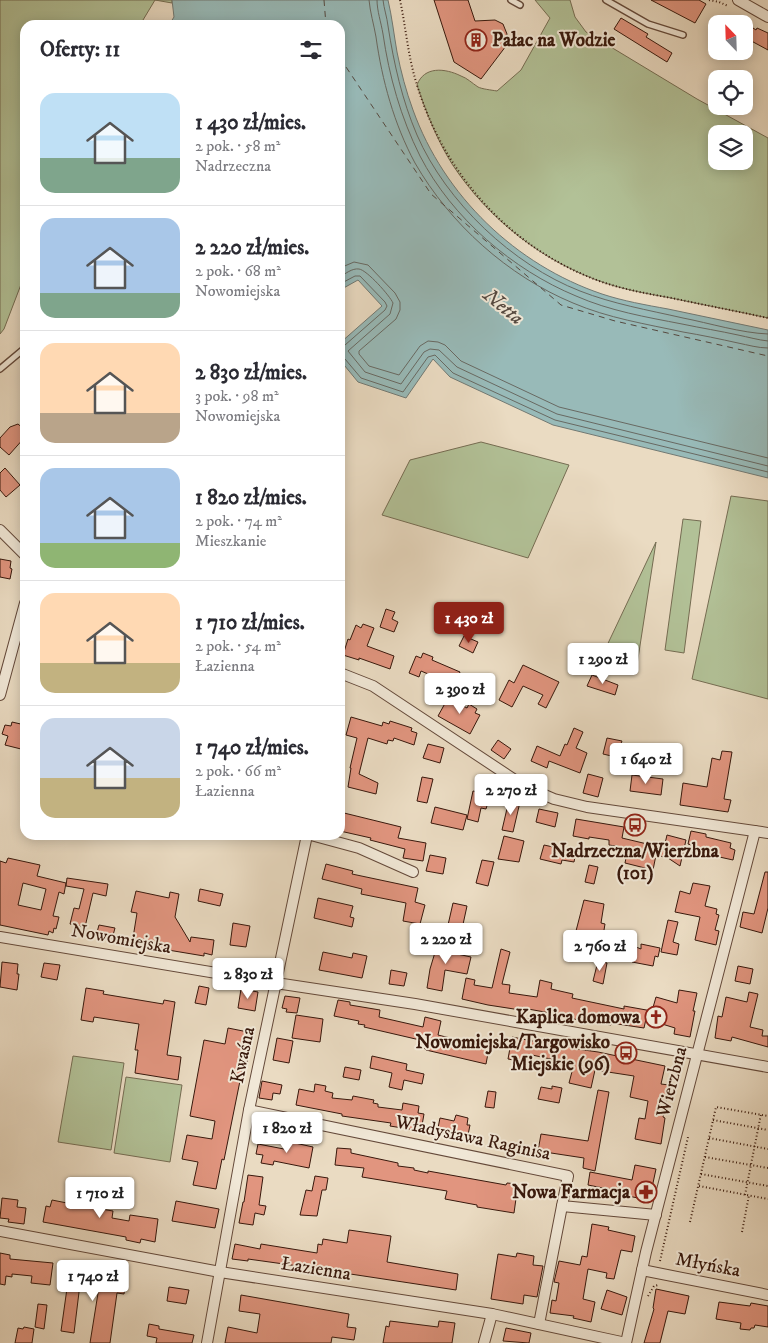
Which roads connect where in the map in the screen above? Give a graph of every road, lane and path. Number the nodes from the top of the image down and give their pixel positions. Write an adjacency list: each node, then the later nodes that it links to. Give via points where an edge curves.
1 (400, 0): 8 (path, via 411,64 434,130 463,179 503,223 548,256 607,284)
2 (511, 0): 5 (lane)
3 (606, 0): 7 (lane, via 648,24)
4 (738, 0): 6 (street)
5 (520, 5)
6 (768, 17)
7 (683, 35)
8 (768, 318)
9 (20, 352): 10 (lane)
10 (0, 369)
11 (0, 530): 12 (street)
12 (20, 550)
13 (20, 622): 15 (street)
14 (345, 675): 16 (street, via 373,686 524,786 554,800)
15 (0, 695)
16 (755, 831): 17 (street); 23 (street, Wierzbna)
17 (768, 833)
18 (306, 840): 22 (street, Kwaśna)
19 (329, 840): 20 (street, via 359,848)
20 (413, 872)
21 (0, 937): 22 (street, Nowomiejska)
22 (276, 983): 23 (street, Nowomiejska); 25 (street, Kwaśna)
23 (698, 1054): 24 (street, Nowomiejska); 46 (street, Wierzbna)
24 (768, 1067)
25 (249, 1110): 45 (street, Władysława Raginisa, via 568,1176); 51 (street, Kwaśna)
26 (761, 1114): 27 (path); 28 (path, via 716,1107); 29 (path)
27 (768, 1116)
28 (713, 1120): 29 (path); 32 (path)
29 (758, 1128): 30 (path); 33 (path)
30 (768, 1130)
31 (689, 1134): 52 (path, via 662,1245)
32 (709, 1138): 33 (path); 35 (path)
33 (754, 1146): 34 (path); 36 (path)
34 (768, 1149)
35 (705, 1156): 36 (path); 38 (path)
36 (751, 1165): 37 (path); 39 (path)
37 (768, 1168)
38 (701, 1174): 39 (path); 40 (path)
39 (747, 1182): 41 (path); 42 (path)
40 (698, 1186): 42 (path); 47 (path)
41 (768, 1186)
42 (745, 1195): 43 (path)
43 (749, 1195): 44 (path); 49 (path)
44 (768, 1199)
45 (562, 1206): 46 (street); 55 (street)
46 (656, 1215): 50 (street, Wierzbna)
47 (690, 1222)
48 (0, 1231): 51 (street, Łazienna)
49 (742, 1232)
50 (642, 1270): 52 (street, Młyńska); 58 (street, Wierzbna)
51 (220, 1272): 54 (street, Łazienna); 56 (street, Kwaśna)
52 (660, 1274): 53 (street, Młyńska)
53 (768, 1294)
54 (492, 1314): 55 (street, Łazienna); 57 (street)
55 (539, 1324): 58 (street, Łazienna)
56 (206, 1343)
57 (484, 1343)
58 (626, 1343)

